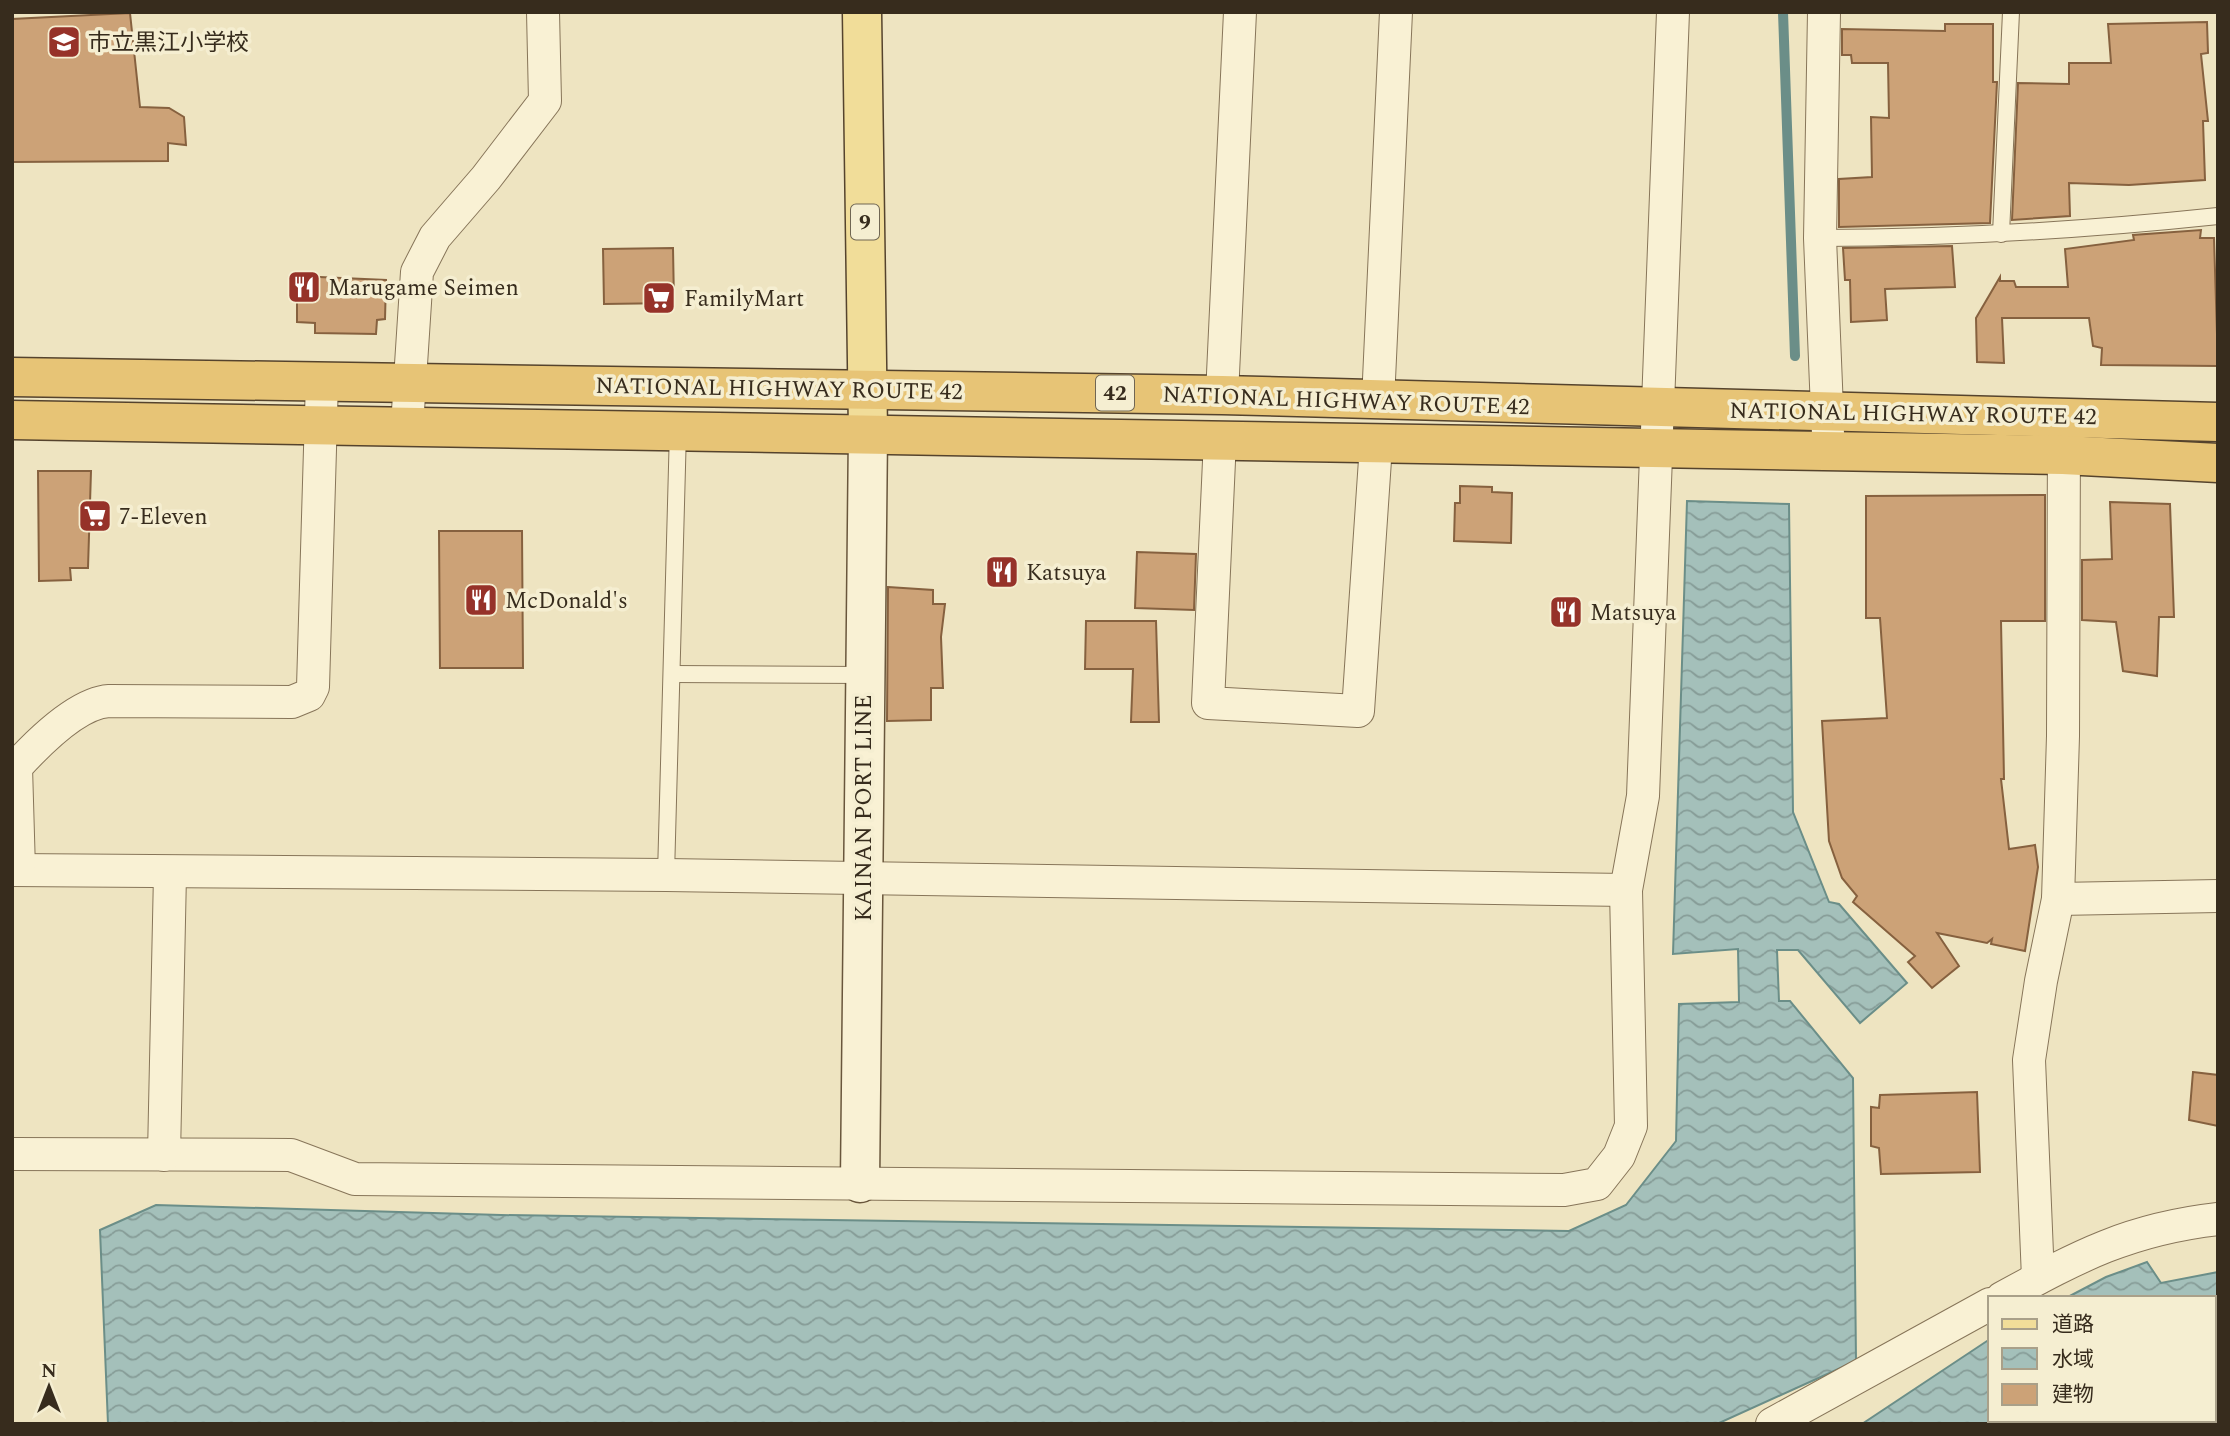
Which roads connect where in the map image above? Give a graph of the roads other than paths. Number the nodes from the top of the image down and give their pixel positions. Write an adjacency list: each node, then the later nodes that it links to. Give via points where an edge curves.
1 (543, 12): 13 (street, via 545,101 435,237 417,272)
2 (862, 12): 14 (main road, 9)
3 (1240, 12): 15 (street)
4 (1396, 12): 16 (street)
5 (1672, 12): 17 (street)
6 (1824, 12): 10 (street)
7 (2011, 12): 9 (lane)
8 (2218, 216): 9 (lane)
9 (2001, 234): 10 (lane)
10 (1820, 238): 18 (street)
11 (12, 377): 12 (highway, NATIONAL HIGHWAY ROUTE 42 / 42)
12 (322, 381): 13 (highway, NATIONAL HIGHWAY ROUTE 42 / 42); 22 (street)
13 (410, 382): 14 (highway, NATIONAL HIGHWAY ROUTE 42 / 42); 23 (street)
14 (867, 389): 15 (highway, NATIONAL HIGHWAY ROUTE 42 / 42); 25 (main road, 9)
15 (1222, 395): 16 (highway, NATIONAL HIGHWAY ROUTE 42 / 42)
16 (1378, 401): 17 (highway, NATIONAL HIGHWAY ROUTE 42 / 42)
17 (1656, 409): 18 (highway, NATIONAL HIGHWAY ROUTE 42 / 42); 28 (street)
18 (1828, 409): 19 (highway, NATIONAL HIGHWAY ROUTE 42 / 42); 29 (street)
19 (2065, 416): 21 (highway, NATIONAL HIGHWAY ROUTE 42 / 42); 30 (street)
20 (12, 420): 22 (highway, NATIONAL HIGHWAY ROUTE 42 / 42)
21 (2218, 422)
22 (320, 425): 23 (highway, NATIONAL HIGHWAY ROUTE 42 / 42); 34 (street, via 313,687 309,695 276,704 101,702 40,740)
23 (407, 426): 24 (highway, NATIONAL HIGHWAY ROUTE 42 / 42)
24 (678, 430): 25 (highway, NATIONAL HIGHWAY ROUTE 42 / 42); 32 (lane)
25 (868, 432): 26 (highway, NATIONAL HIGHWAY ROUTE 42 / 42); 33 (main road, KAINAN PORT LINE)
26 (1220, 439): 27 (highway, NATIONAL HIGHWAY ROUTE 42 / 42); 27 (street, via 1209,704 1358,711)
27 (1376, 445): 28 (highway, NATIONAL HIGHWAY ROUTE 42 / 42)
28 (1654, 449): 29 (highway, NATIONAL HIGHWAY ROUTE 42 / 42); 39 (street, via 1643,796)
29 (1828, 450): 30 (highway, NATIONAL HIGHWAY ROUTE 42 / 42)
30 (2063, 455): 31 (highway, NATIONAL HIGHWAY ROUTE 42 / 42); 41 (street)
31 (2218, 463)
32 (672, 674): 33 (lane); 37 (lane)
33 (864, 675): 38 (main road, KAINAN PORT LINE)
34 (14, 767): 35 (street)
35 (15, 870): 36 (street)
36 (170, 874): 37 (street); 43 (street)
37 (666, 875): 38 (street)
38 (863, 879): 39 (street); 44 (main road, KAINAN PORT LINE)
39 (1626, 890): 44 (street, via 1631,1126 1619,1156 1597,1184 1564,1190)
40 (2218, 896): 41 (street)
41 (2058, 899): 46 (street, via 2029,1060)
42 (12, 1154): 43 (street)
43 (164, 1155): 44 (street, via 291,1155 355,1179)
44 (860, 1183)
45 (2218, 1219): 46 (street, via 2128,1236)
46 (2038, 1278): 47 (street)
47 (2006, 1296)
48 (1988, 1305): 49 (street)
49 (1772, 1424)

